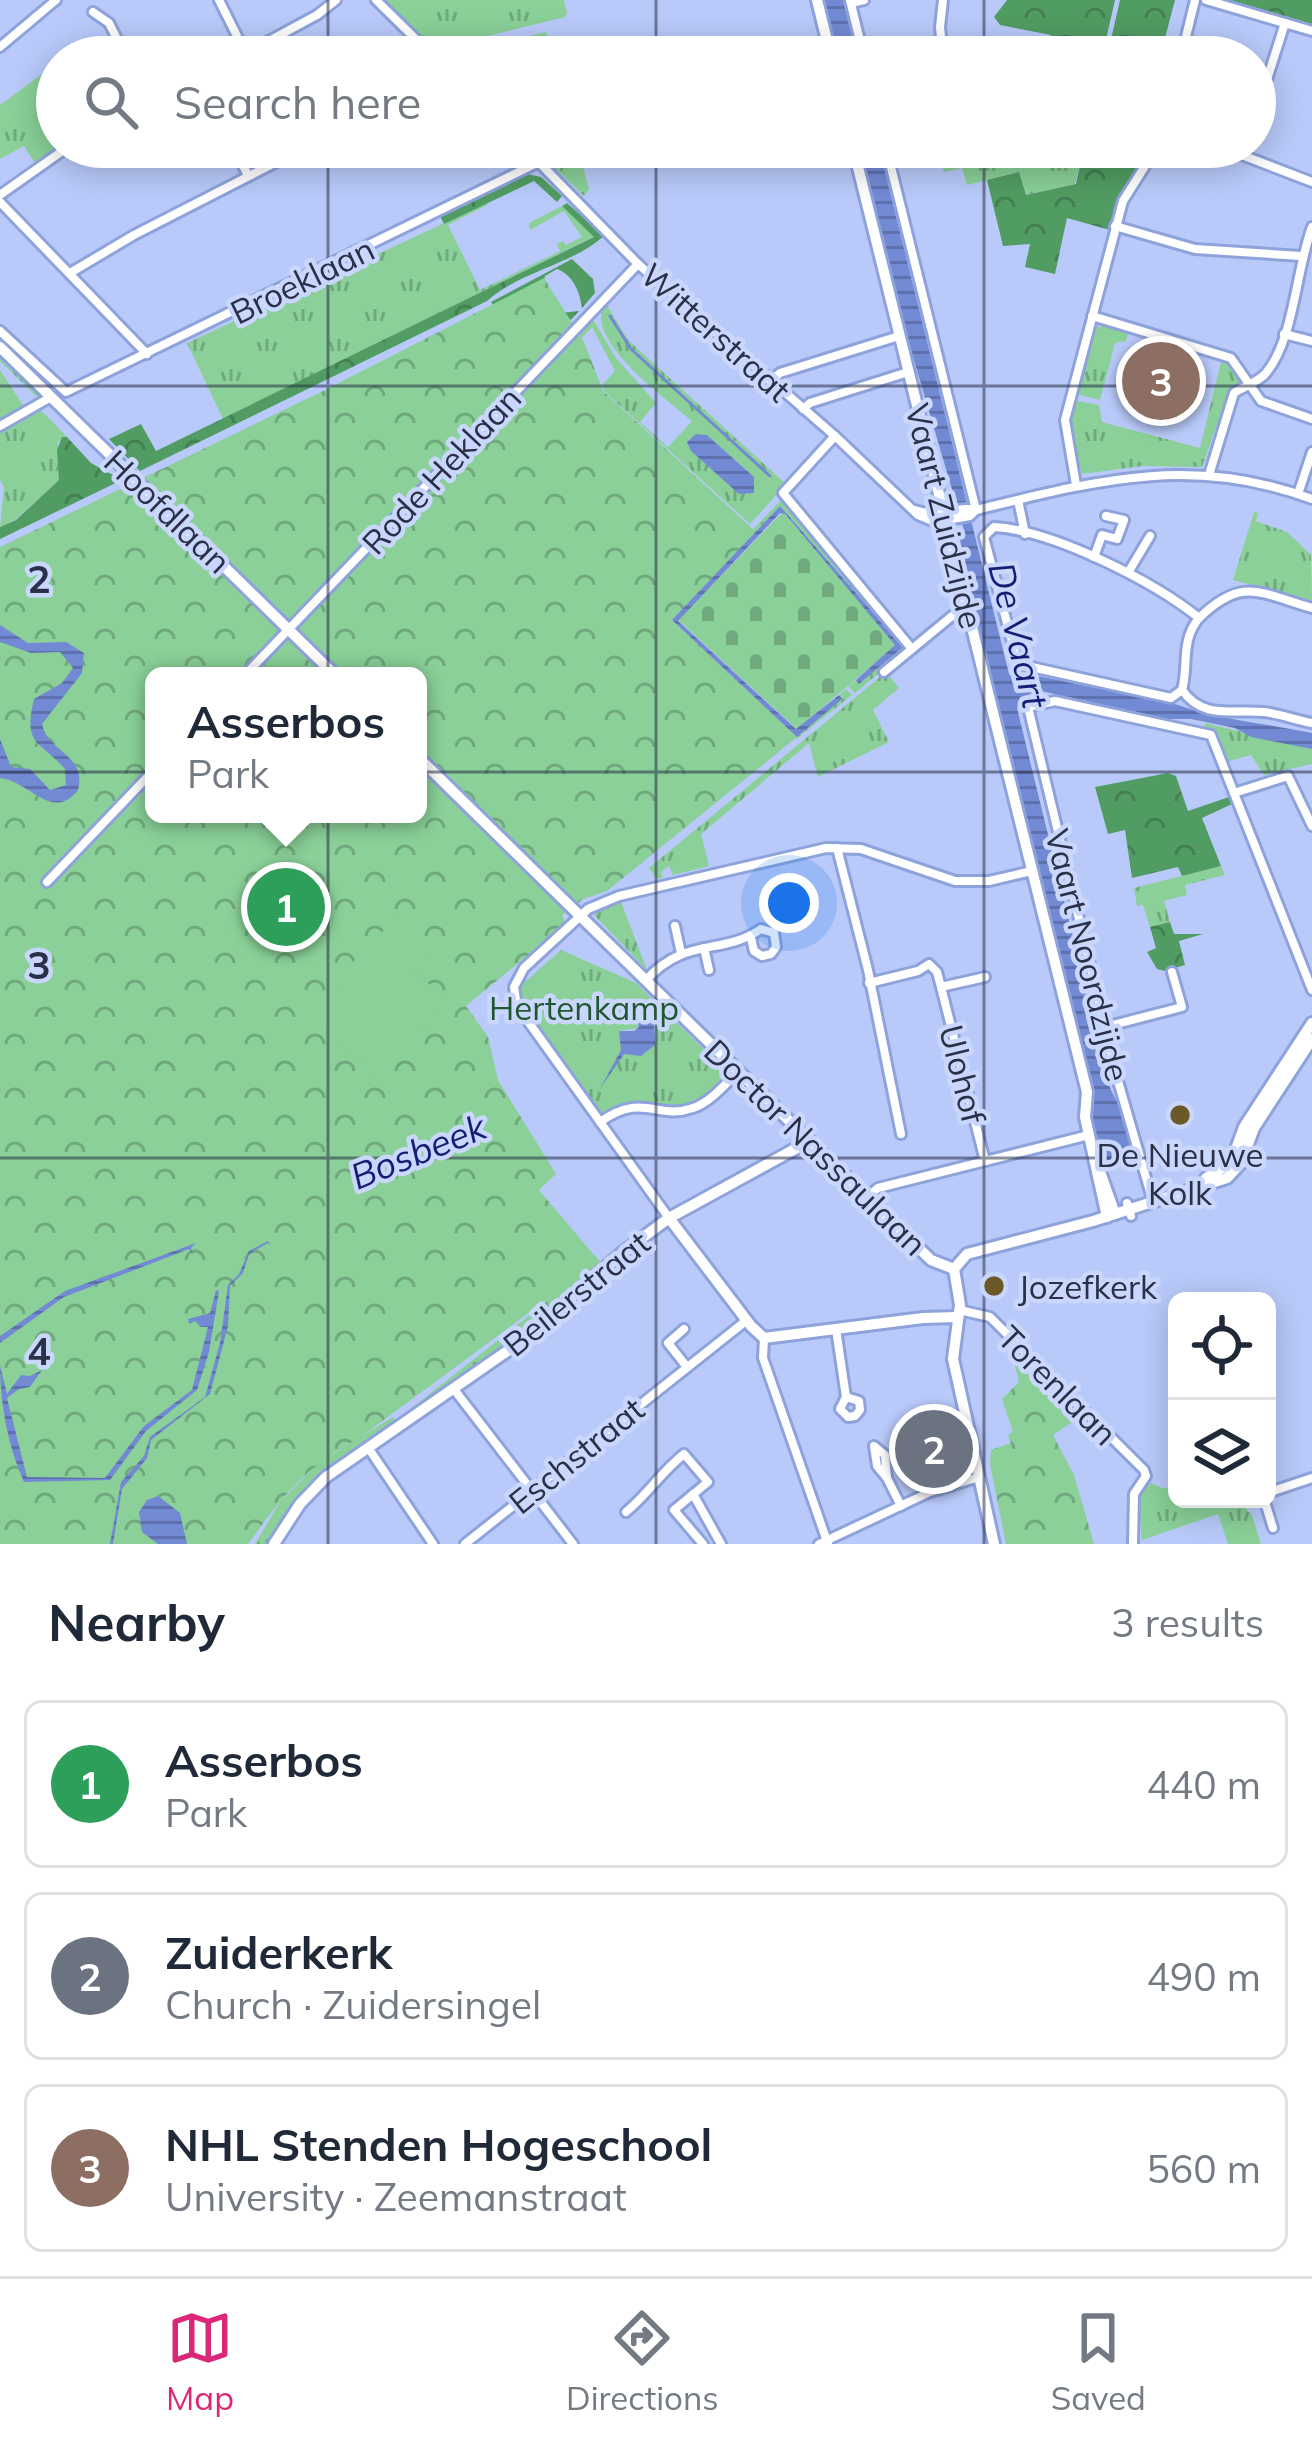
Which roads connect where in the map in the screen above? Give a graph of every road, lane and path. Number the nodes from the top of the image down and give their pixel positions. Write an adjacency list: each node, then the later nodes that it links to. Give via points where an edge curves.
1 (56, 0): 22 (street)
2 (219, 0): 15 (street)
3 (336, 0): 16 (street)
4 (376, 0): 17 (street)
5 (817, 0): 18 (street)
6 (864, 0): 10 (street)
7 (943, 0): 20 (street)
8 (1195, 0): 21 (street)
9 (1206, 0): 12 (street)
10 (850, 2): 19 (street)
11 (93, 12): 14 (street)
12 (1285, 23): 13 (street); 23 (street)
13 (1312, 31)
14 (116, 36)
15 (235, 36)
16 (279, 36)
17 (413, 36)
18 (826, 36)
19 (859, 36)
20 (941, 36)
21 (1186, 36)
22 (1, 44)
23 (1276, 51)
24 (1276, 165): 34 (street)
25 (41, 168): 35 (street)
26 (244, 168): 33 (street)
27 (262, 168): 33 (street)
28 (527, 168): 47 (street, Broeklaan)
29 (545, 168): 39 (street, Witterstraat)
30 (858, 168): 44 (street, Vaart Zuidzijde)
31 (890, 168): 62 (street)
32 (1144, 168): 36 (street)
33 (248, 175): 40 (street)
34 (1312, 182)
35 (0, 199): 40 (street)
36 (1115, 226): 38 (street, via 1196,249); 41 (street)
37 (1312, 227): 38 (street)
38 (1301, 256): 43 (street)
39 (638, 264): 49 (street, Witterstraat); 71 (street, Rode Heklaan)
40 (70, 273): 47 (street)
41 (1092, 316): 50 (street, via 1232,358); 58 (street, via 1065,421)
42 (0, 331): 51 (street)
43 (1284, 334): 45 (street); 50 (street, via 1265,376)
44 (895, 337): 48 (street, Vaart Zuidzijde); 49 (street)
45 (1312, 341)
46 (0, 347): 51 (street, Hoofdlaan)
47 (147, 354): 51 (street, Broeklaan)
48 (908, 372): 52 (street); 62 (street, Vaart Zuidzijde)
49 (770, 381): 52 (street, Witterstraat)
50 (1250, 383): 53 (street, via 1261,401); 57 (street, via 1230,400)
51 (57, 394): 54 (street, Broeklaan); 71 (street, Hoofdlaan)
52 (802, 410): 55 (street, Witterstraat)
53 (1312, 419)
54 (0, 425)
55 (835, 436): 62 (street, Witterstraat, via 915,510); 72 (street, via 783,493)
56 (1312, 452): 59 (street)
57 (1209, 475): 58 (street); 59 (street)
58 (1076, 485): 60 (street)
59 (1298, 494): 61 (street)
60 (1018, 500): 62 (street); 64 (street)
61 (1312, 500)
62 (961, 514): 69 (street, Vaart Zuidzijde)
63 (1106, 516): 66 (street, via 1124,520 1123,530 1118,539 1102,535)
64 (1025, 534): 66 (street); 76 (street, via 996,526 984,534 1018,664 1171,698)
65 (1150, 536): 67 (street)
66 (1094, 557): 67 (street)
67 (1129, 572): 70 (street)
68 (1312, 608): 70 (street, via 1240,591)
69 (968, 609): 72 (street); 83 (street, Vaart Zuidzijde)
70 (1199, 618): 76 (street, via 1190,628)
71 (290, 630): 73 (street, Rode Heklaan); 74 (street, Hoofdlaan)
72 (912, 649): 75 (street)
73 (253, 667)
74 (327, 667)
75 (884, 672)
76 (1182, 690): 77 (street, via 1204,709)
77 (1312, 724)
78 (427, 766): 85 (street)
79 (145, 779): 84 (street)
80 (1234, 793): 81 (street, via 1288,776); 96 (street); 98 (street, Vaart Noordzijde, via 1206,733 1055,701 1028,707)
81 (1311, 828)
82 (837, 848): 83 (street, via 955,881); 85 (street, via 619,896); 94 (street)
83 (1033, 871): 103 (street, Vaart Zuidzijde, via 1087,1092)
84 (47, 882)
85 (581, 916): 93 (street, Doctor Nassaulaan); 101 (street, via 524,968 514,998)
86 (675, 926): 89 (street)
87 (751, 938): 88 (street)
88 (704, 948): 89 (street); 90 (street)
89 (681, 953): 93 (street)
90 (709, 970)
91 (1172, 972): 98 (street, via 1182,1007)
92 (985, 976): 95 (street, Ulohof)
93 (646, 980): 100 (street, Doctor Nassaulaan)
94 (869, 982): 95 (street, Ulohof, via 929,964); 102 (street)
95 (941, 987): 105 (street, Ulohof)
96 (1312, 990)
97 (1312, 1023): 107 (street, via 1244,1127 1230,1165)
98 (1105, 1027): 107 (street, Vaart Noordzijde)
99 (1312, 1039): 107 (street, via 1236,1169 1218,1182)
100 (739, 1071): 101 (street, via 696,1107 634,1106); 104 (street, Doctor Nassaulaan)
101 (600, 1122): 109 (street)
102 (901, 1134)
103 (1089, 1135): 105 (street); 108 (street, Vaart Zuidzijde)
104 (807, 1138): 106 (street, Doctor Nassaulaan); 109 (street)
105 (985, 1161): 106 (street)
106 (867, 1197): 110 (street, Doctor Nassaulaan, via 933,1262)
107 (1152, 1198): 108 (street)
108 (1110, 1212): 110 (street, via 967,1254)
109 (669, 1218): 112 (street, Beilerstraat); 117 (street, Beilerstraat)
110 (954, 1269): 111 (street)
111 (959, 1314): 114 (street); 120 (street, via 953,1358); 138 (street, Torenlaan, via 990,1317 1138,1463 1146,1476 1134,1494)
112 (747, 1321): 115 (street, Beilerstraat); 116 (street, Eschstraat)
113 (684, 1329): 116 (street, via 668,1343)
114 (836, 1329): 115 (street); 118 (street)
115 (764, 1338): 130 (street, via 763,1358)
116 (688, 1366): 123 (street, Eschstraat)
117 (453, 1388): 119 (street, Beilerstraat); 123 (street)
118 (846, 1397)
119 (369, 1449): 131 (street, Beilerstraat, via 319,1483); 132 (street)
120 (979, 1477): 126 (street); 137 (street)
121 (887, 1478): 126 (street)
122 (1312, 1478): 124 (street)
123 (533, 1492): 133 (street, Eschstraat); 134 (street)
124 (1276, 1492)
125 (693, 1494): 128 (street, via 707,1482 684,1454); 135 (street, via 674,1510); 136 (street)
126 (901, 1506): 130 (street)
127 (1268, 1508): 129 (street)
128 (626, 1512)
129 (1273, 1528)
130 (824, 1543)
131 (274, 1544)
132 (433, 1544)
133 (465, 1544)
134 (572, 1544)
135 (703, 1544)
136 (722, 1544)
137 (994, 1544)
138 (1133, 1544)

